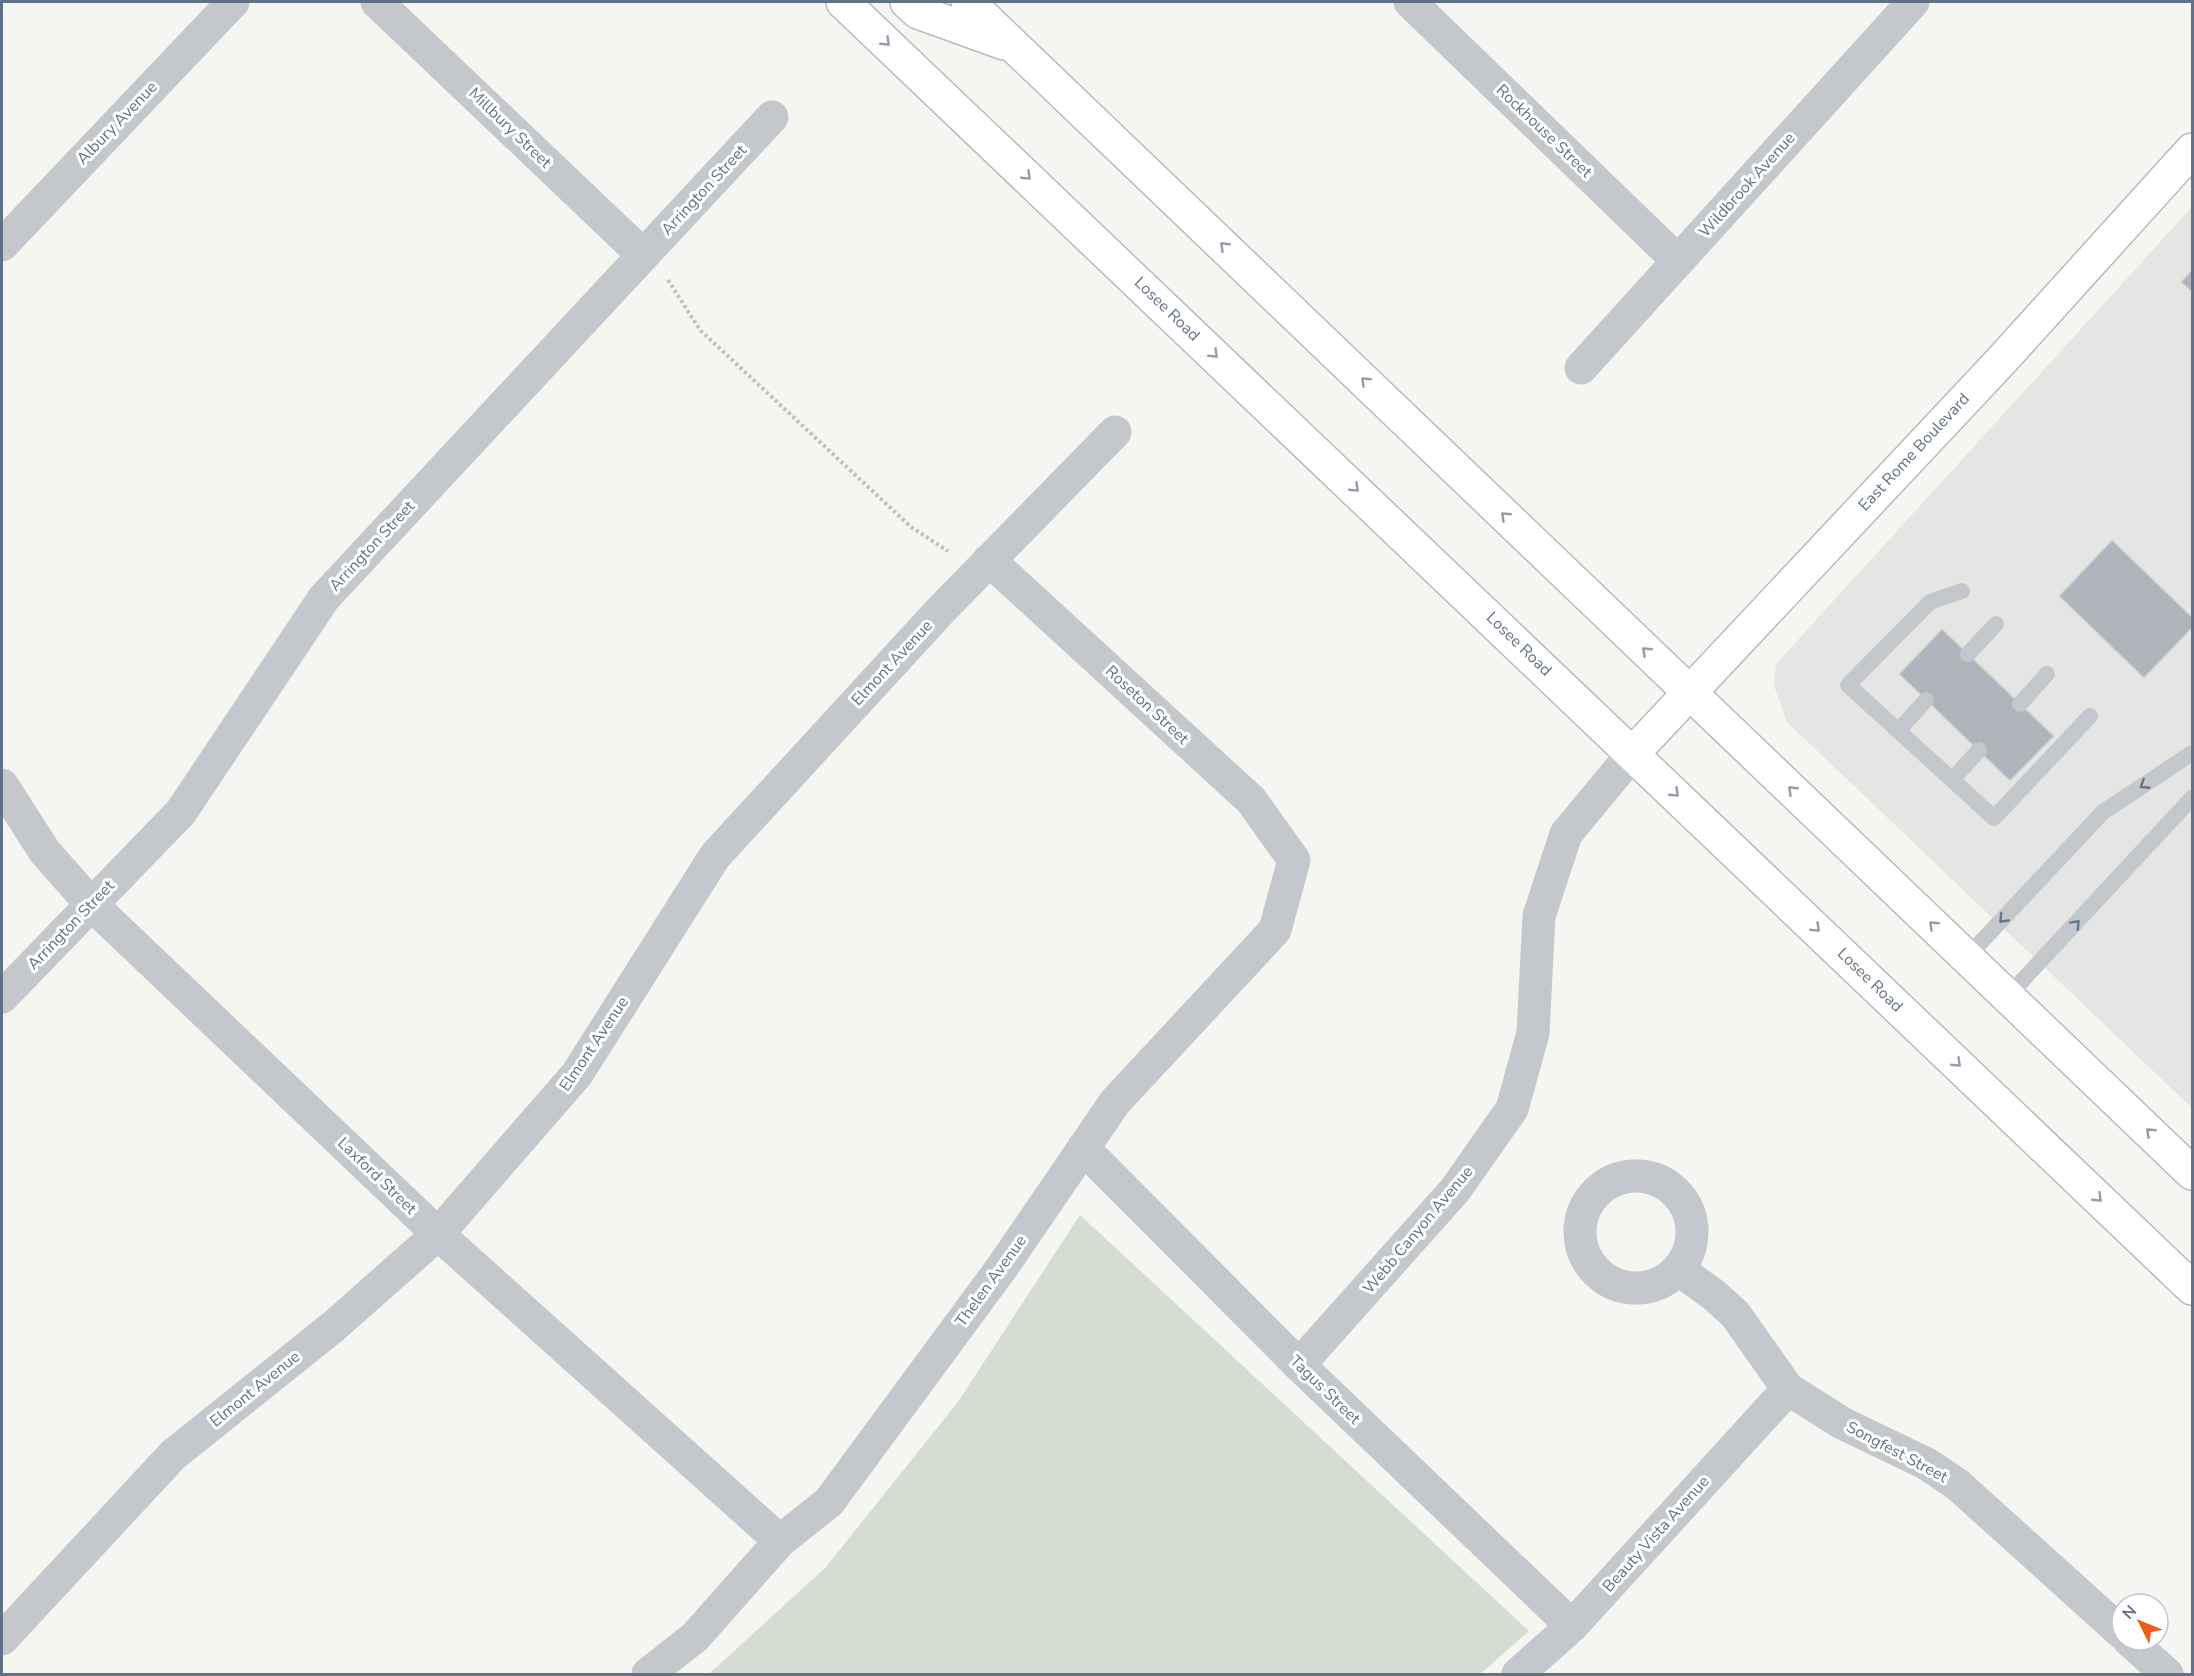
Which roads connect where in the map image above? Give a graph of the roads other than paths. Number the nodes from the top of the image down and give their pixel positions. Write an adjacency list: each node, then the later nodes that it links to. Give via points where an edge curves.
1 (233, 2): 11 (street, Albury Avenue)
2 (377, 2): 12 (street, Millbury Street)
3 (843, 2): 27 (main road, Losee Road, one-way to 27)
4 (907, 2): 8 (main road, via 918,12)
5 (968, 2): 8 (main road)
6 (1410, 2): 13 (street, Rockhouse Street)
7 (1913, 2): 13 (street, Wildbrook Avenue)
8 (1017, 48): 21 (main road, one-way to 8)
9 (772, 117): 12 (street, Arrington Street)
10 (2193, 150): 21 (main road, East Rome Boulevard, via 2010,351)
11 (2, 245)
12 (643, 255): 33 (street, Arrington Street, via 324,598 181,812)
13 (1678, 261): 14 (street, Wildbrook Avenue)
14 (1581, 368)
15 (1115, 432): 16 (street, Elmont Avenue)
16 (989, 560): 32 (street, Roseton Street, via 1251,800); 39 (street, Elmont Avenue, via 715,856 577,1074)
17 (1962, 591): 25 (lane, via 1930,602 1848,685)
18 (1996, 624): 19 (lane)
19 (1968, 654)
20 (2047, 674): 23 (lane)
21 (1688, 692): 27 (main road, East Rome Boulevard); 34 (main road, one-way to 21)
22 (1926, 700): 25 (lane)
23 (2020, 704)
24 (2090, 716): 29 (lane, via 1994,818)
25 (1898, 730): 29 (lane)
26 (1979, 750): 29 (lane)
27 (1633, 753): 41 (main road, Losee Road, one-way to 41); 42 (street, Webb Canyon Avenue, via 1566,834 1539,916 1533,1033 1512,1109 1455,1190)
28 (2193, 753): 34 (lane, one-way to 34, via 2103,812)
29 (1952, 780)
30 (2, 785): 33 (street, Laxford Street, via 45,852)
31 (2193, 798): 36 (lane, one-way to 31)
32 (1294, 860): 37 (street, Thelen Avenue, via 1275,930 1115,1102)
33 (91, 904): 35 (street, Arrington Street); 39 (street, Laxford Street)
34 (1967, 957): 36 (main road)
35 (2, 997)
36 (2007, 997): 38 (main road, one-way to 36)
37 (1083, 1148): 42 (street, Tagus Street); 44 (street, Thelen Avenue, via 1003,1266 829,1502)
38 (2193, 1173)
39 (438, 1234): 44 (street, Laxford Street); 47 (street, Elmont Avenue, via 334,1326 173,1455)
40 (1678, 1269): 43 (street, Songfest Street, via 1736,1314)
41 (2186, 1280)
42 (1299, 1365): 46 (street, Tagus Street)
43 (1788, 1389): 45 (street, Songfest Street, via 1842,1423 1927,1464 1958,1485); 46 (street, Beauty Vista Avenue)
44 (780, 1541): 49 (street, Thelen Avenue, via 695,1637)
45 (2110, 1623)
46 (1572, 1626): 50 (street, Beauty Vista Avenue)
47 (2, 1639)
48 (2142, 1652): 51 (street)
49 (648, 1674)
50 (1518, 1674)
51 (2167, 1674)

